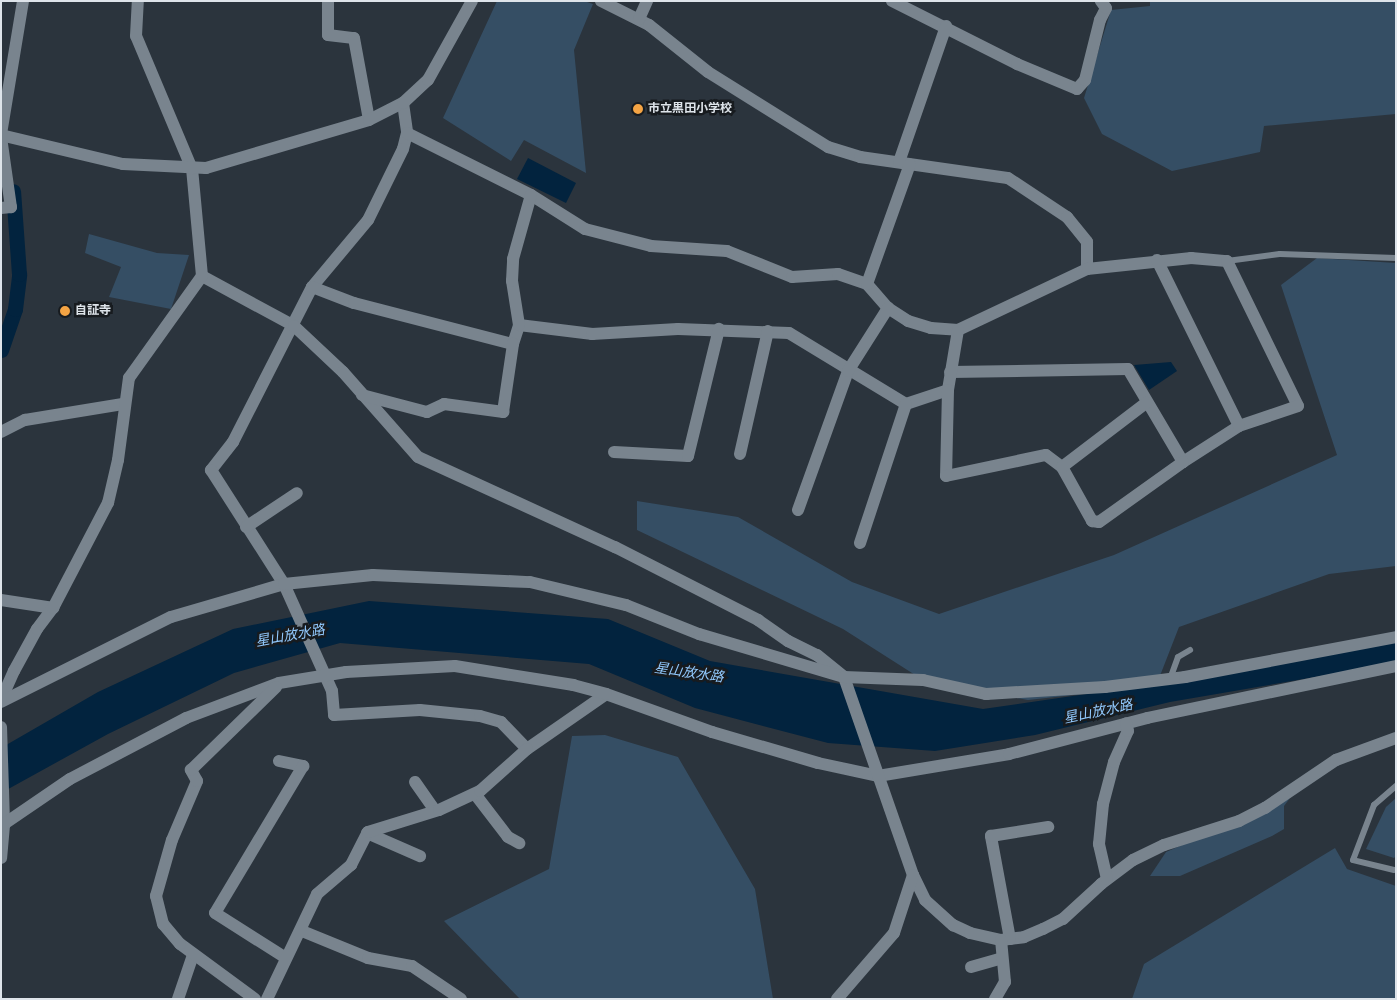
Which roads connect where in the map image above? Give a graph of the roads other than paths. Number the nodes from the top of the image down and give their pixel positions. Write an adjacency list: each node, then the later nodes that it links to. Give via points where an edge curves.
1 (23, 1): 14 (street)
2 (138, 1): 16 (street, via 136,36)
3 (328, 1): 12 (street, via 328,35 354,38)
4 (472, 1): 11 (street, via 428,80)
5 (601, 1): 9 (street)
6 (647, 1): 9 (street)
7 (892, 1): 10 (street)
8 (1101, 1): 10 (street, via 1106,8 1085,80 1077,89 1017,64)
9 (639, 20): 15 (street, via 749,99 828,147 860,157)
10 (946, 26): 15 (street)
11 (403, 103): 12 (street); 13 (street)
12 (369, 120): 16 (street, via 206,168)
13 (407, 133): 17 (street); 25 (street, via 403,149 368,220)
14 (1, 136): 16 (street, via 123,164); 18 (street, via 11,207)
15 (905, 163): 22 (street, via 1008,178 1067,218 1087,242); 24 (street)
16 (192, 169): 23 (street)
17 (531, 195): 24 (street, via 585,229 651,246 727,251 792,277 838,274); 27 (street, via 513,259 512,281)
18 (1, 208)
19 (1396, 258): 21 (lane, via 1280,254)
20 (1157, 260): 21 (street); 22 (street); 40 (street)
21 (1227, 261): 40 (street, via 1298,406)
22 (1087, 269): 30 (street)
23 (202, 276): 28 (street); 38 (street, via 128,378)
24 (867, 284): 26 (street)
25 (312, 287): 28 (street); 32 (street, via 354,303)
26 (888, 308): 30 (street, via 908,321 930,328); 33 (street)
27 (519, 325): 29 (street, via 592,334); 32 (street)
28 (294, 326): 36 (street, via 343,372); 48 (street, via 233,442 211,470)
29 (719, 329): 31 (street); 42 (street, via 688,456)
30 (958, 330): 34 (street)
31 (768, 331): 33 (street, via 789,333); 43 (street)
32 (513, 344): 36 (street, via 503,412 444,404 427,412)
33 (848, 371): 39 (street); 47 (street)
34 (950, 372): 35 (street); 37 (street, via 1128,369)
35 (948, 390): 39 (street); 45 (street, via 946,476 1039,455 1046,455)
36 (362, 395): 56 (street, via 418,457 615,547 758,620 788,641 818,655)
37 (1146, 403): 44 (street); 45 (street)
38 (123, 404): 41 (street, via 25,420); 52 (street, via 118,460 108,503)
39 (906, 404): 49 (street)
40 (1239, 426): 44 (street)
41 (1, 432)
42 (614, 452)
43 (740, 454)
44 (1183, 462): 45 (street, via 1099,522 1092,521)
45 (1062, 467)
46 (297, 493): 48 (street)
47 (798, 510)
48 (246, 527): 50 (street)
49 (860, 543)
50 (284, 584): 56 (street, via 373,575 530,582 626,605 699,634); 60 (street, via 171,617); 64 (street, via 332,691 334,715 420,710 480,716 501,722)
51 (1, 600): 52 (street)
52 (53, 608): 60 (street, via 37,629)
53 (1396, 637): 57 (street)
54 (1190, 650): 57 (lane, via 1178,657)
55 (1396, 666): 61 (street)
56 (844, 677): 57 (street, via 923,680 986,694 1105,687); 66 (street)
57 (1170, 678)
58 (279, 683): 59 (street, via 346,672 455,666 573,685); 71 (street, via 186,718 70,779); 82 (street, via 191,770 197,781 172,840 156,896 163,924)
59 (606, 694): 64 (street); 66 (street, via 712,732 818,763)
60 (1, 701)
61 (1126, 723): 66 (street, via 1009,754); 79 (street, via 1128,731 1114,762 1102,804 1099,844)
62 (1, 727): 71 (street)
63 (1396, 738): 79 (street, via 1336,760 1265,808 1238,821 1164,845 1133,860)
64 (527, 749): 69 (street, via 496,780)
65 (279, 761): 83 (street, via 303,766 215,913)
66 (878, 776): 78 (street)
67 (415, 782): 70 (street)
68 (1396, 786): 77 (lane, via 1374,805 1353,860)
69 (475, 794): 70 (street); 74 (street, via 508,837)
70 (435, 811): 73 (street)
71 (2, 826): 76 (street)
72 (1048, 827): 81 (street, via 991,836)
73 (367, 833): 75 (street); 80 (street, via 351,865 317,894)
74 (519, 842)
75 (420, 856)
76 (1, 858)
77 (1394, 870)
78 (913, 875): 81 (street, via 925,900 953,925 984,937); 90 (street, via 894,933)
79 (1107, 879): 81 (street, via 1063,920 1024,937)
80 (302, 931): 83 (street); 89 (street, via 368,958 412,966)
81 (1006, 939): 84 (street)
82 (193, 955): 86 (street); 87 (street)
83 (286, 958): 88 (street)
84 (1002, 958): 85 (street); 91 (street, via 1005,982)
85 (971, 967)
86 (178, 999)
87 (255, 999)
88 (267, 999)
89 (461, 999)
90 (837, 999)
91 (995, 999)

